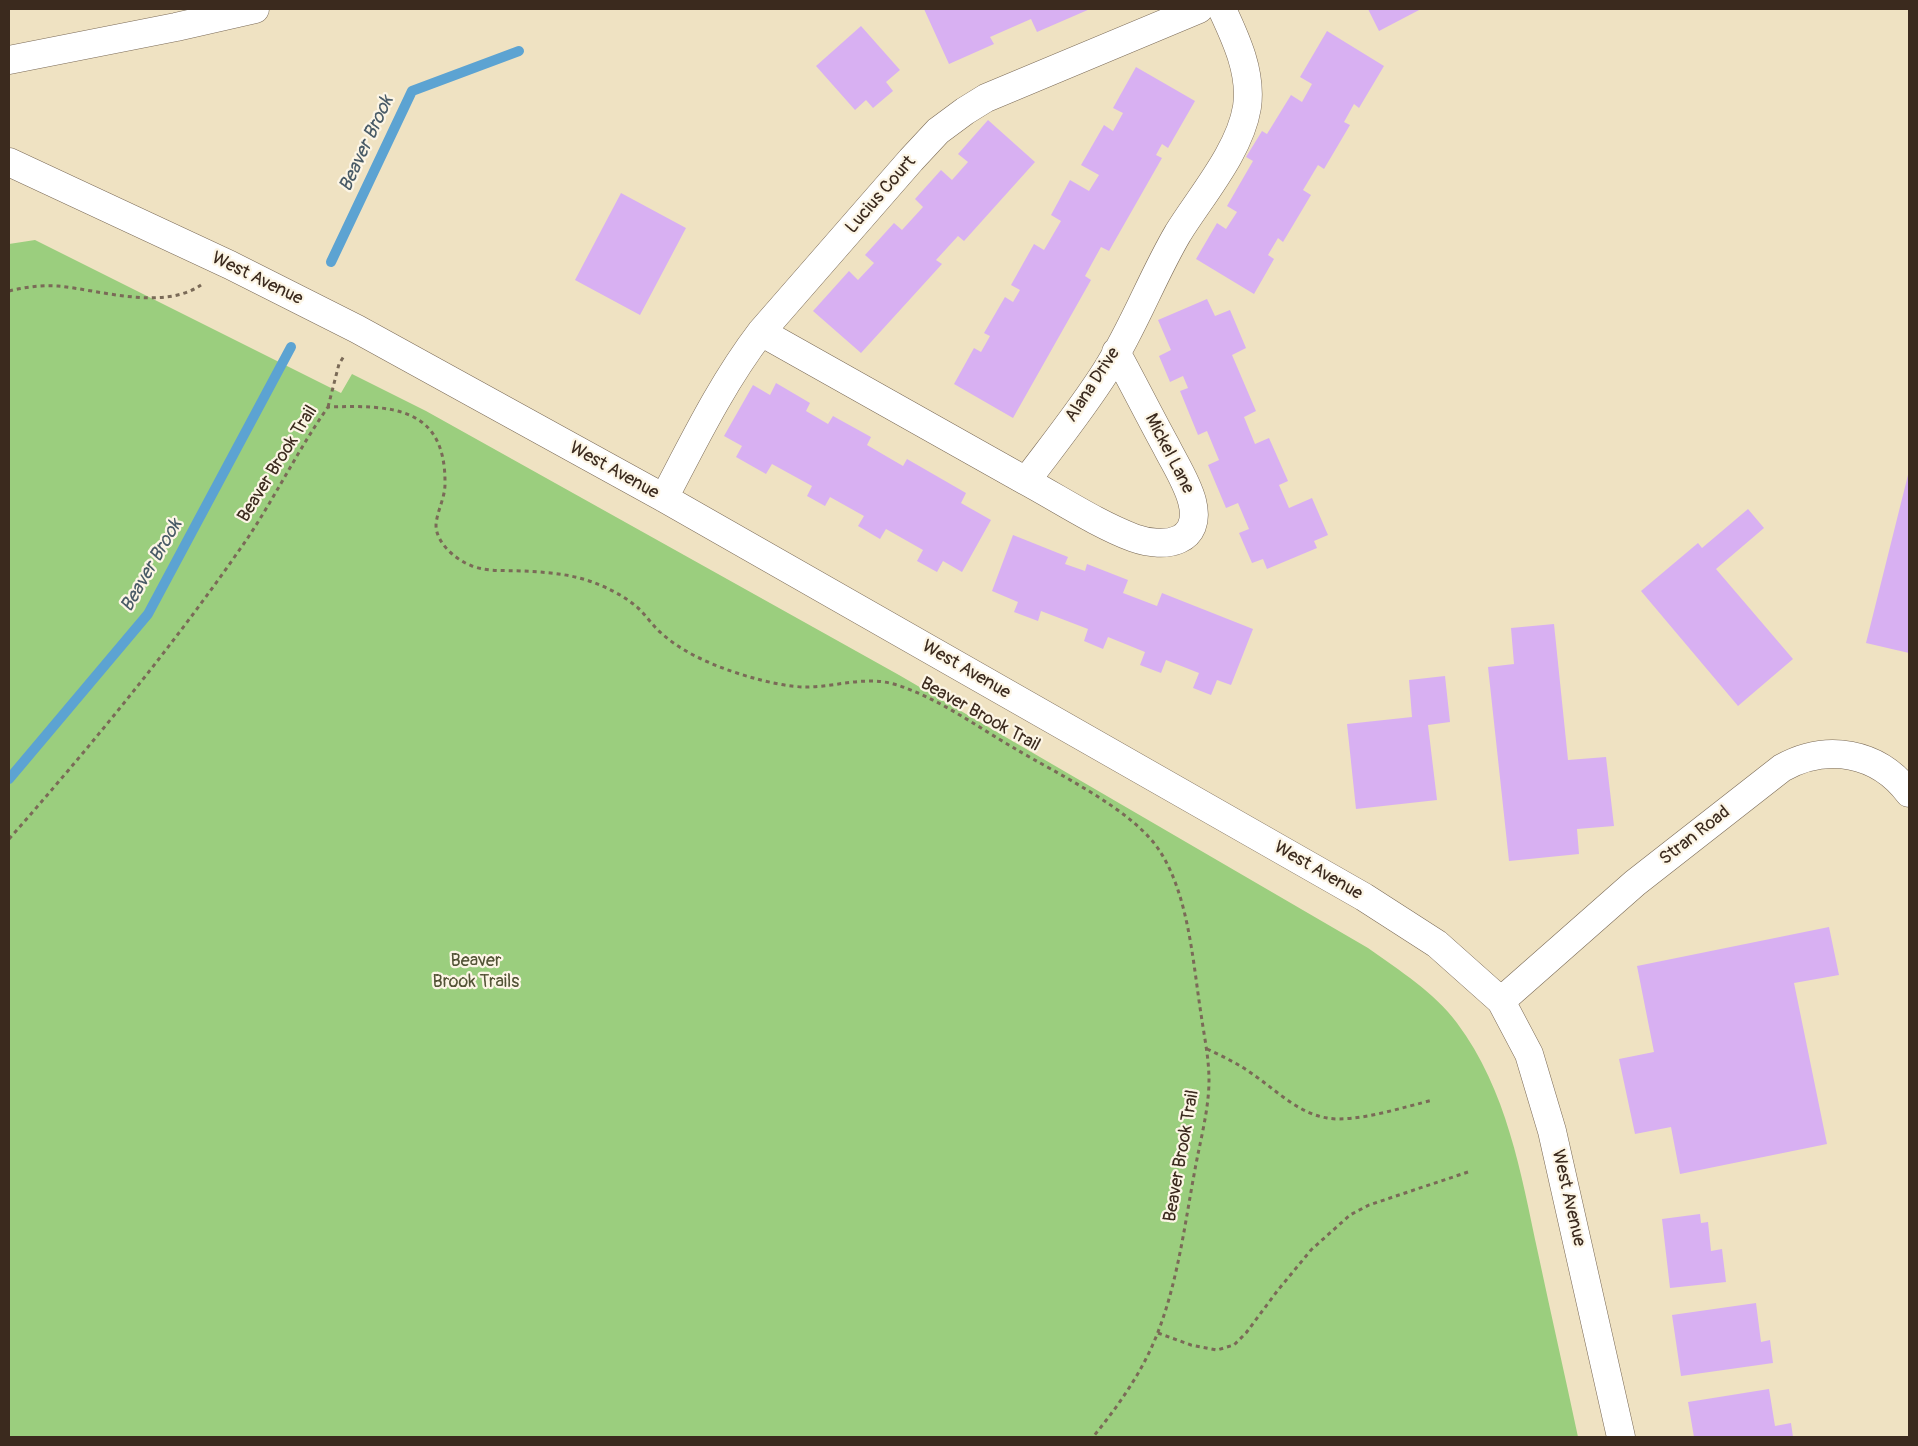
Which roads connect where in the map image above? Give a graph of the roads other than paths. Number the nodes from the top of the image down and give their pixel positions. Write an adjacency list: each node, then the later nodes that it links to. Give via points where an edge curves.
1 (255, 9): 4 (main road)
2 (1199, 9): 6 (main road, Lucius Court, via 986,98 965,111 938,131 911,160)
3 (1222, 9): 7 (main road, Alana Drive, via 1237,41 1247,83 1247,107 1240,131 1178,234)
4 (9, 60)
5 (9, 162): 9 (main road, West Avenue, via 357,330)
6 (762, 332): 8 (main road); 9 (main road, Lucius Court, via 722,389)
7 (1116, 352): 8 (main road, Alana Drive, via 1106,371); 8 (main road, Mickel Lane, via 1189,492 1194,518 1191,530 1183,538 1170,543 1134,538)
8 (1026, 481)
9 (664, 498): 11 (main road, West Avenue, via 1364,897 1437,944)
10 (1909, 793): 11 (main road, Stran Road, via 1886,769 1868,760 1846,754 1798,759 1782,768 1635,883)
11 (1501, 1001): 12 (main road, West Avenue, via 1529,1054 1550,1122)
12 (1621, 1437)

